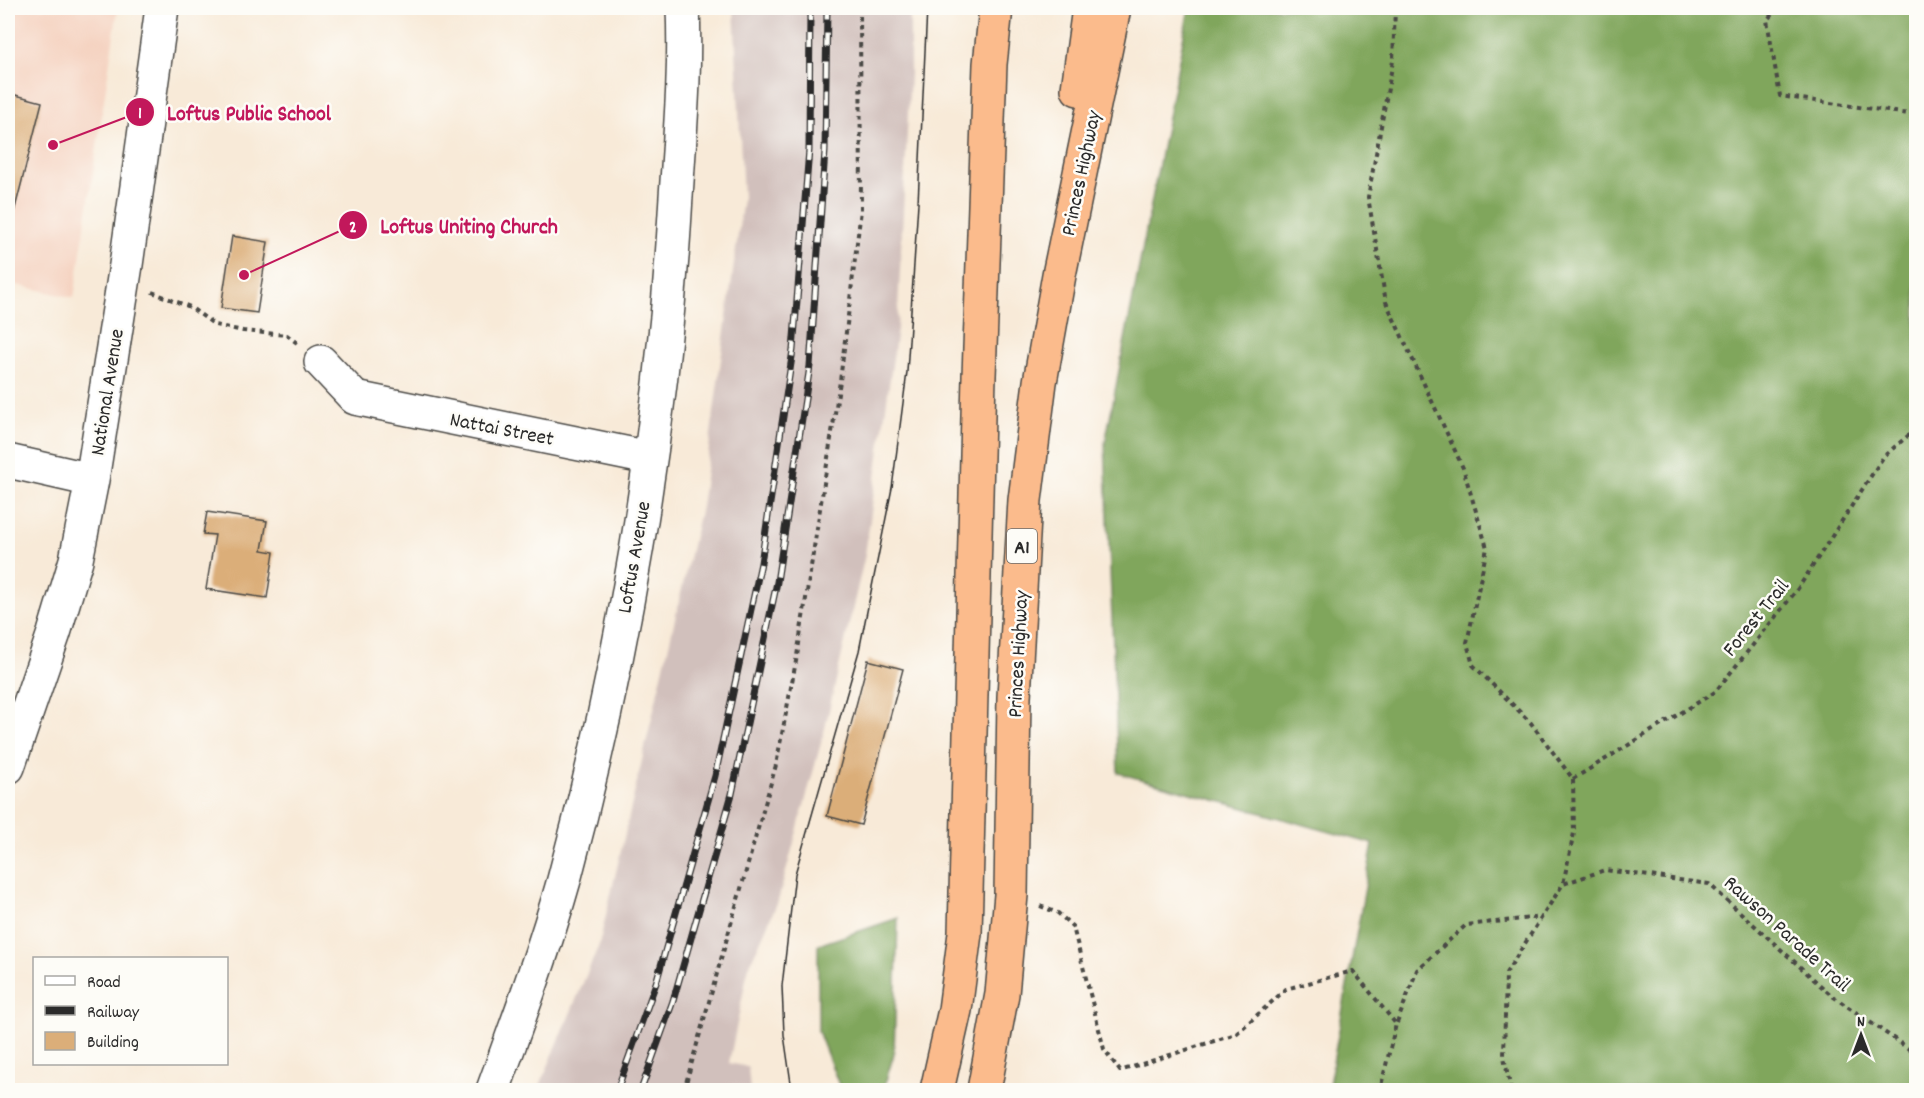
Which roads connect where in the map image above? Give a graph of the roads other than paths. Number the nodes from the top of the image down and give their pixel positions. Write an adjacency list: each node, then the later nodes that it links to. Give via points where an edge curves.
1 (162, 8): 10 (street, National Avenue)
2 (683, 8): 8 (street, Loftus Avenue, via 685,52 670,303)
3 (996, 8): 13 (highway, Princes Highway, via 988,122 965,933 955,1010)
4 (1089, 8): 6 (highway)
5 (1114, 8): 6 (highway, Princes Highway / A1)
6 (1059, 274): 14 (highway, Princes Highway / A1, via 1025,500 1014,697 1011,895 1002,994)
7 (321, 362): 8 (street, Nattai Street, via 349,408)
8 (649, 458): 12 (street, Loftus Avenue, via 640,532 603,722 563,882)
9 (8, 460): 10 (street)
10 (92, 480): 11 (street, National Avenue, via 76,560)
11 (8, 767)
12 (493, 1090)
13 (937, 1090)
14 (984, 1090)

